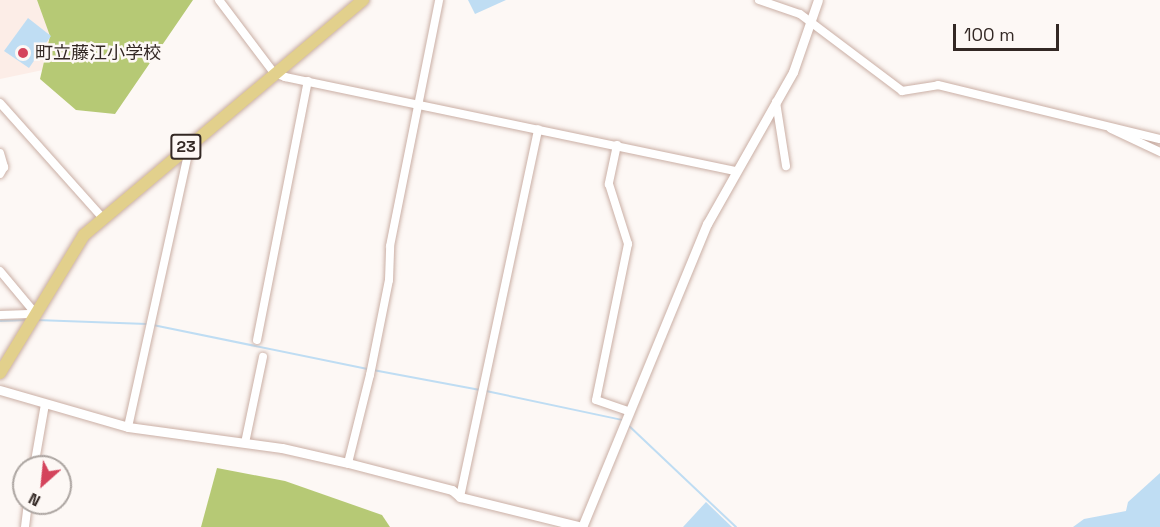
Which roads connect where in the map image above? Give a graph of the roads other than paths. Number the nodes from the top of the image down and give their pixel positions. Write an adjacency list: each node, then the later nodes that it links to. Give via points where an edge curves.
1 (219, 0): 7 (street)
2 (362, 0): 7 (main road, 23)
3 (439, 0): 11 (street)
4 (759, 0): 6 (street)
5 (818, 0): 6 (street)
6 (812, 22): 9 (street); 12 (street, via 902,92 938,85)
7 (274, 73): 8 (street); 15 (main road, 23)
8 (308, 81): 11 (street); 26 (street)
9 (776, 102): 19 (street); 20 (street)
10 (0, 103): 22 (street)
11 (418, 104): 13 (street); 35 (street, via 372,365)
12 (1107, 126): 14 (street); 17 (street)
13 (538, 129): 16 (street); 36 (street)
14 (1160, 139)
15 (189, 144): 22 (main road, 23); 32 (street)
16 (616, 145): 20 (street); 31 (street, via 609,184 628,244 596,400)
17 (1160, 152)
18 (0, 153): 21 (street, via 4,166)
19 (786, 166)
20 (736, 171): 31 (street, via 707,225)
21 (0, 174)
22 (102, 217): 25 (main road, 23, via 84,235)
23 (0, 271): 25 (street)
24 (0, 315): 25 (street)
25 (33, 318): 28 (main road, 23)
26 (257, 340)
27 (263, 357): 33 (street)
28 (0, 373)
29 (0, 390): 30 (street)
30 (45, 404): 32 (street); 34 (street)
31 (627, 419): 37 (street)
32 (128, 427): 33 (street)
33 (245, 443): 35 (street)
34 (36, 455)
35 (348, 463): 36 (street, via 452,490)
36 (460, 497): 37 (street)
37 (582, 527)

